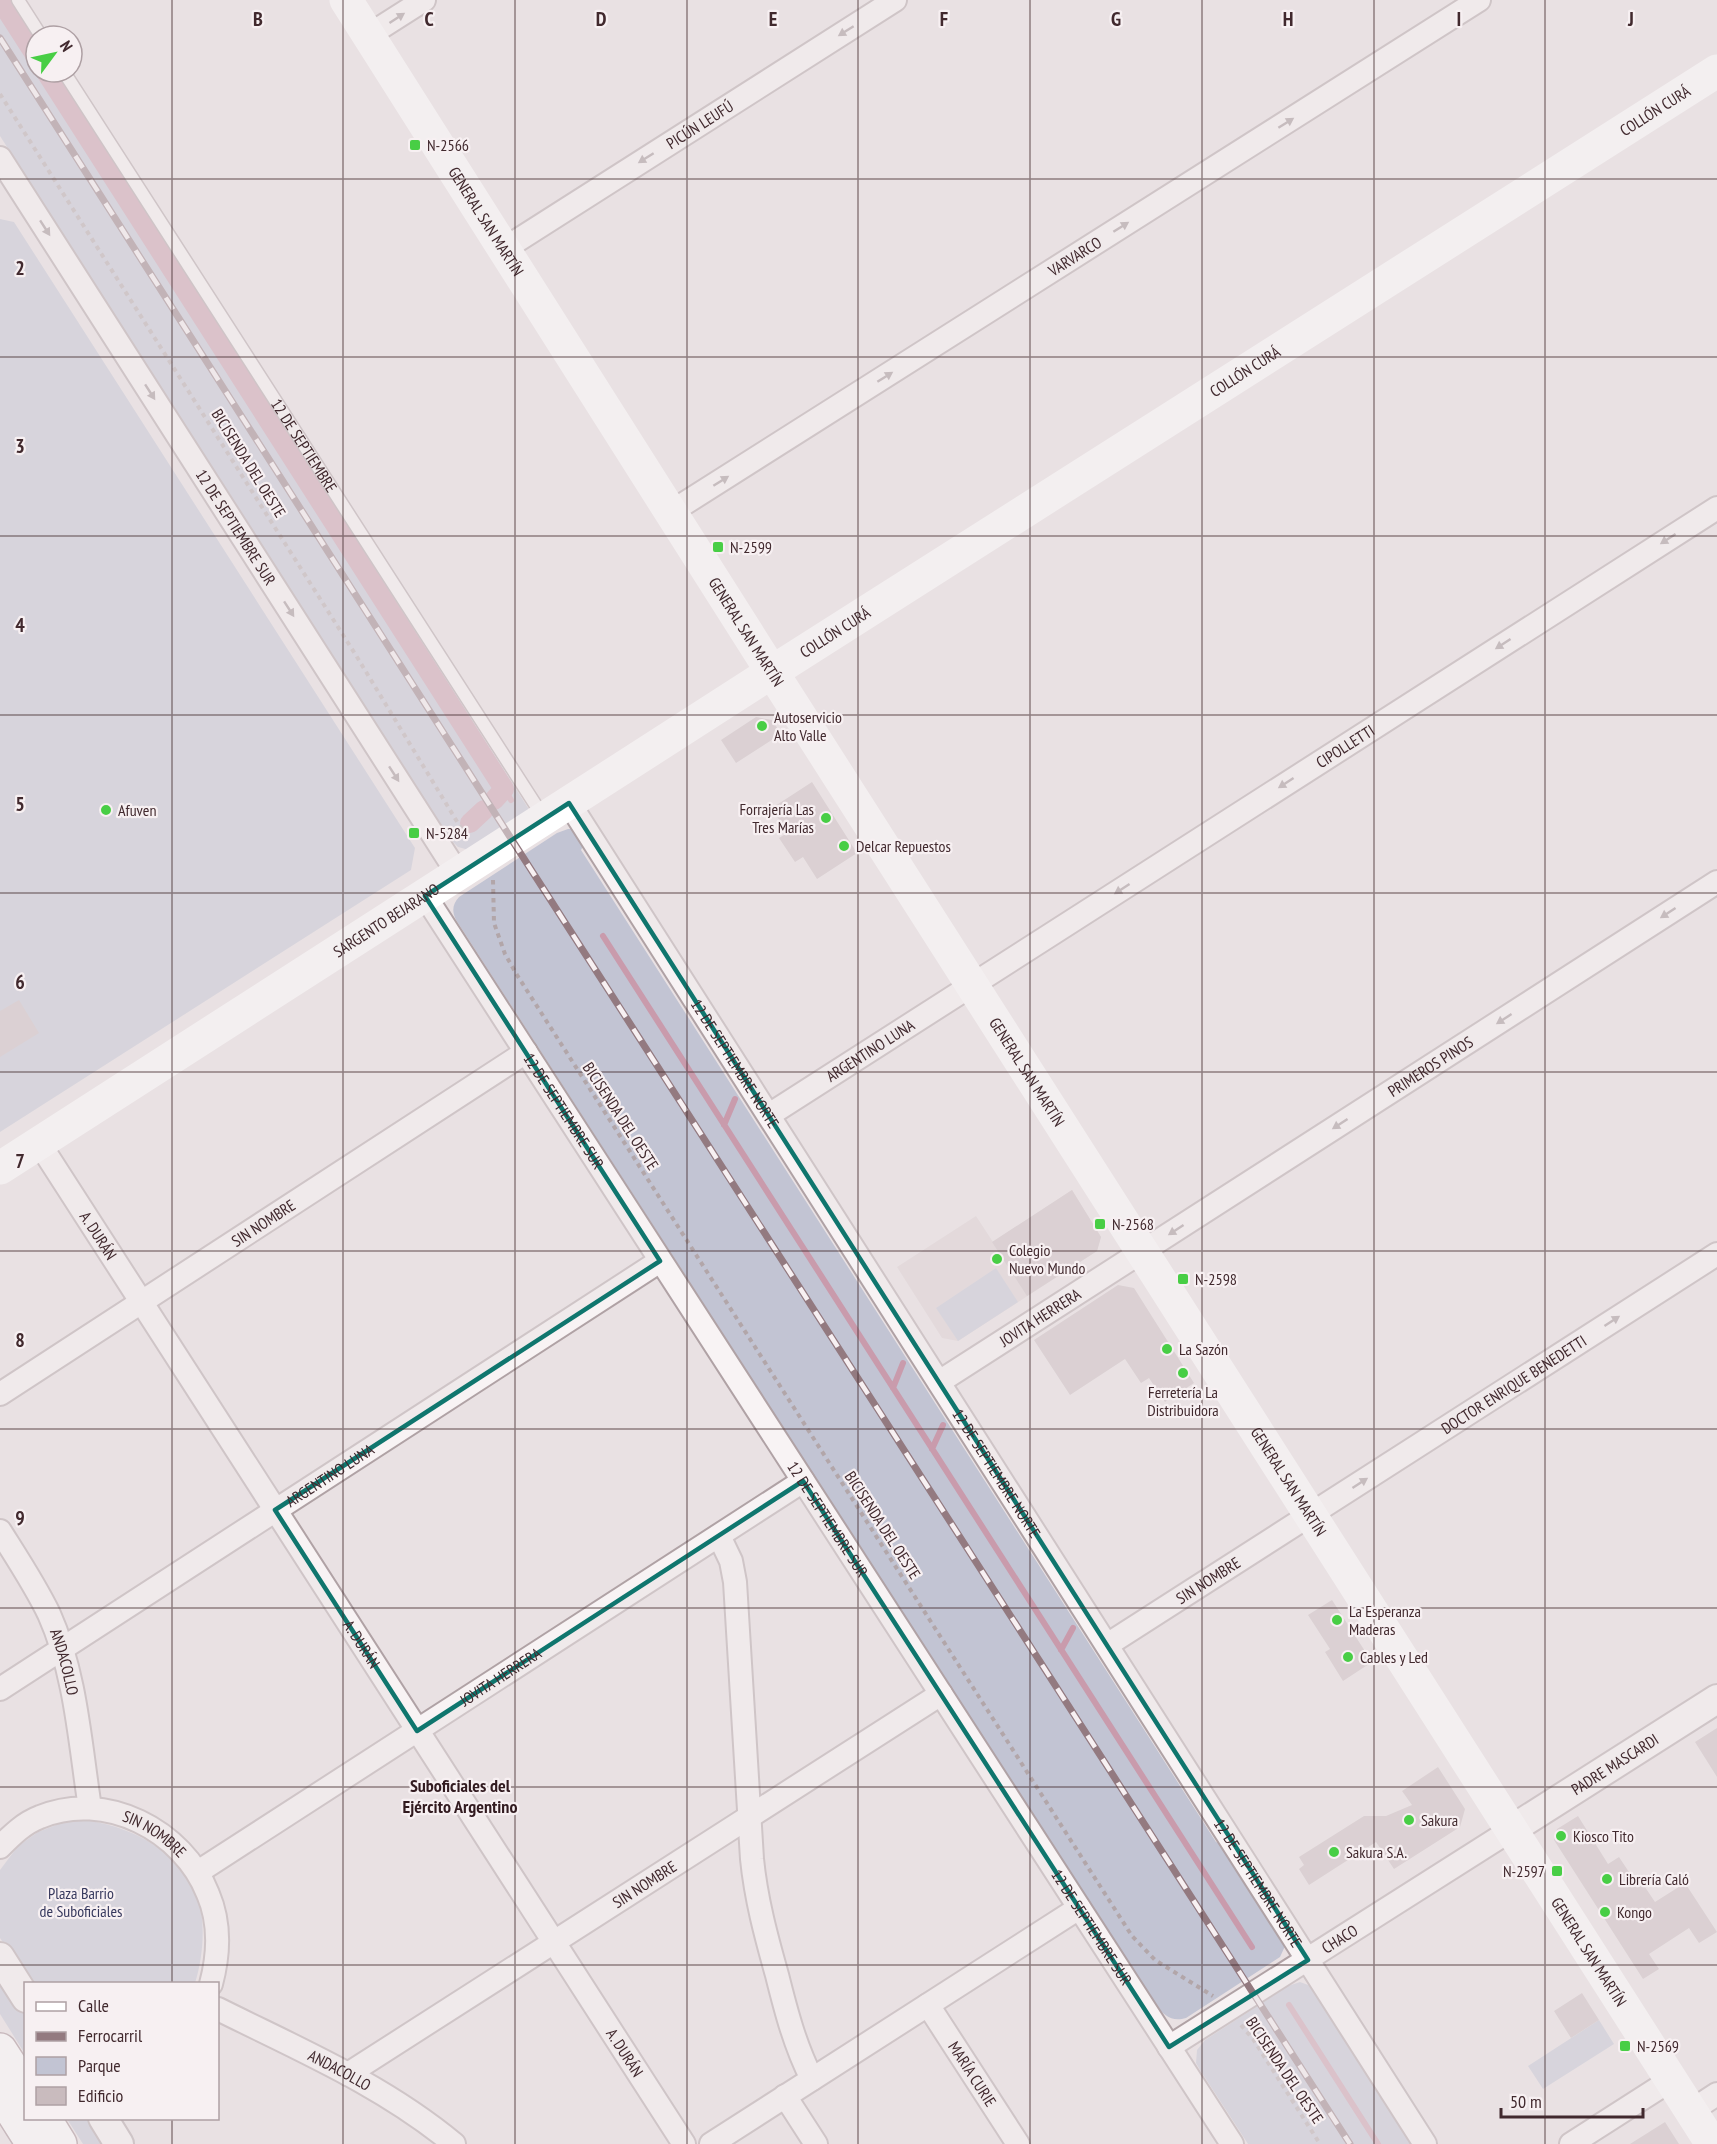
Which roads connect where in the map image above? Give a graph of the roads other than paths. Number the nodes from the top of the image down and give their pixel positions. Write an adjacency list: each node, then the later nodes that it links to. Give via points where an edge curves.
1 (18, 0): 6 (lane)
2 (346, 0): 7 (main road, GENERAL SAN MARTÍN)
3 (424, 0): 7 (street, one-way to 3)
4 (895, 0): 12 (street, PICÚN LEUFÚ, one-way to 12)
5 (1479, 0): 14 (street, VARVARCO, one-way to 5)
6 (33, 24)
7 (369, 35): 12 (main road, GENERAL SAN MARTÍN)
8 (1717, 71): 15 (main road, COLLÓN CURÁ)
9 (72, 84): 16 (lane, 12 DE SEPTIEMBRE)
10 (0, 158): 11 (street)
11 (7, 183): 17 (street, 12 DE SEPTIEMBRE SUR, one-way to 17)
12 (504, 249): 14 (main road, GENERAL SAN MARTÍN)
13 (1717, 508): 20 (street, CIPOLLETTI, one-way to 20)
14 (671, 512): 15 (main road, GENERAL SAN MARTÍN)
15 (772, 672): 16 (main road, SARGENTO BEJARANO); 20 (main road, GENERAL SAN MARTÍN)
16 (557, 811): 17 (main road, SARGENTO BEJARANO); 22 (street, 12 DE SEPTIEMBRE NORTE)
17 (459, 874): 19 (main road, SARGENTO BEJARANO)
18 (1717, 882): 25 (street, PRIMEROS PINOS, one-way to 25)
19 (424, 896): 21 (street, 12 DE SEPTIEMBRE SUR); 23 (main road, SARGENTO BEJARANO)
20 (972, 985): 22 (street, ARGENTINO LUNA); 25 (main road, GENERAL SAN MARTÍN)
21 (526, 1052): 27 (street, 12 DE SEPTIEMBRE SUR); 28 (street, SIN NOMBRE)
22 (769, 1115): 29 (street, 12 DE SEPTIEMBRE NORTE)
23 (39, 1143): 24 (main road, SARGENTO BEJARANO); 28 (street, A. DURÁN)
24 (0, 1168)
25 (1142, 1251): 29 (street, JOVITA HERRERA); 33 (main road, GENERAL SAN MARTÍN)
26 (1717, 1254): 33 (street, DOCTOR ENRIQUE BENEDETTI, one-way to 26)
27 (660, 1261): 31 (street, 12 DE SEPTIEMBRE SUR); 32 (street, ARGENTINO LUNA)
28 (141, 1302): 30 (street, SIN NOMBRE); 32 (street, A. DURÁN)
29 (939, 1382): 36 (street, 12 DE SEPTIEMBRE NORTE)
30 (0, 1394)
31 (803, 1481): 35 (street, JOVITA HERRERA); 39 (street, 12 DE SEPTIEMBRE SUR)
32 (275, 1510): 37 (street, ARGENTINO LUNA); 41 (street, A. DURÁN)
33 (1311, 1515): 36 (street, SIN NOMBRE); 44 (main road, GENERAL SAN MARTÍN)
34 (0, 1531): 37 (street, ANDACOLLO, via 37,1592)
35 (718, 1536): 41 (street, JOVITA HERRERA); 43 (street, via 734,1571)
36 (1107, 1646): 50 (street, 12 DE SEPTIEMBRE NORTE)
37 (61, 1649): 38 (street, ARGENTINO LUNA); 42 (street, ANDACOLLO, via 74,1701)
38 (0, 1689)
39 (941, 1694): 43 (street, SIN NOMBRE); 47 (street, 12 DE SEPTIEMBRE SUR)
40 (1717, 1699): 44 (street, PADRE MASCARDI)
41 (417, 1731): 46 (street, JOVITA HERRERA); 48 (street, A. DURÁN)
42 (90, 1808): 45 (street, SIN NOMBRE, via 38,1818); 46 (street, SIN NOMBRE, via 125,1815 150,1827 182,1852)
43 (750, 1817): 48 (street, SIN NOMBRE); 58 (street, via 761,1915 791,2029)
44 (1511, 1830): 50 (street, CHACO); 59 (main road, GENERAL SAN MARTÍN)
45 (0, 1847)
46 (198, 1872): 51 (street, SIN NOMBRE, via 215,1919 217,1944)
47 (1079, 1908): 53 (street); 55 (street, 12 DE SEPTIEMBRE SUR)
48 (554, 1943): 57 (street, SIN NOMBRE); 70 (street, A. DURÁN)
49 (0, 1958): 52 (street)
50 (1308, 1960): 55 (street, CHACO); 75 (street, 12 DE SEPTIEMBRE NORTE)
51 (211, 1982)
52 (24, 1995)
53 (928, 2005): 58 (street); 73 (street, MARÍA CURIE)
54 (219, 2010): 57 (street, ANDACOLLO)
55 (1169, 2047): 74 (street, 12 DE SEPTIEMBRE SUR)
56 (0, 2050): 60 (main road)
57 (348, 2074): 69 (street, ANDACOLLO, via 402,2104)
58 (812, 2079): 62 (street)
59 (1671, 2080): 63 (main road, GENERAL SAN MARTÍN); 76 (street)
60 (24, 2087)
61 (0, 2092): 66 (main road)
62 (785, 2096): 71 (street); 72 (street)
63 (1704, 2102): 77 (main road, GENERAL SAN MARTÍN)
64 (45, 2120): 67 (main road)
65 (103, 2120): 68 (street)
66 (33, 2144)
67 (60, 2144)
68 (119, 2144)
69 (454, 2144)
70 (684, 2144)
71 (711, 2144)
72 (816, 2144)
73 (1018, 2144)
74 (1232, 2144)
75 (1425, 2144)
76 (1571, 2144)
77 (1712, 2144)

